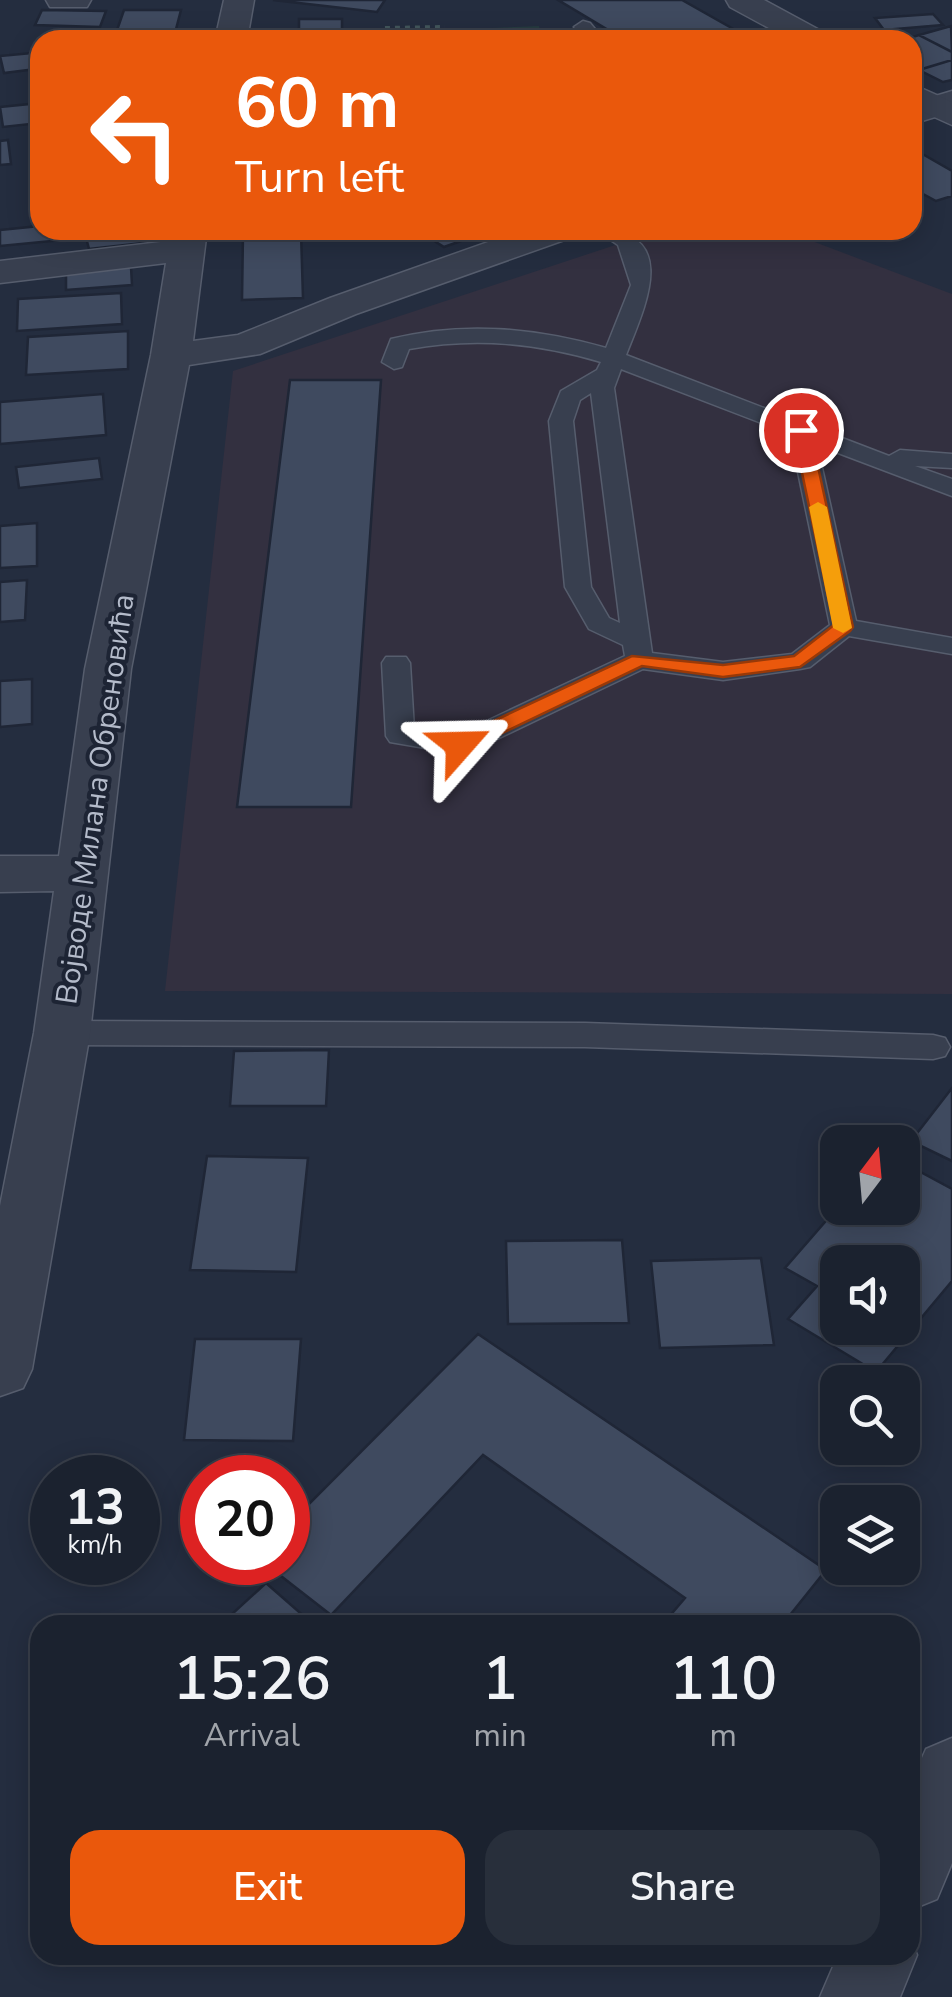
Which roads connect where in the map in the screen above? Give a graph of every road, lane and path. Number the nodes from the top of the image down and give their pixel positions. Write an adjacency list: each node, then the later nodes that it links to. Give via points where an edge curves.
1 (61, 0): 2 (street)
2 (76, 0)
3 (238, 0): 6 (street)
4 (741, 0): 8 (street)
5 (445, 27): 7 (path)
6 (234, 30)
7 (384, 30)
8 (796, 30)
9 (186, 240): 12 (street); 13 (street, Војводе Милана Обреновића)
10 (529, 240): 13 (street, via 246,346)
11 (624, 240): 15 (lane, via 638,260 642,285)
12 (0, 272)
13 (172, 339): 24 (street, Војводе Милана Обреновића, via 108,669)
14 (394, 362): 15 (lane, via 399,344 478,331 553,341)
15 (610, 365): 16 (lane); 22 (lane, via 602,388); 22 (lane, via 569,396 561,422 578,586 599,623)
16 (801, 430): 17 (lane); 20 (lane)
17 (865, 454): 18 (lane); 19 (lane)
18 (952, 461)
19 (952, 488)
20 (844, 627): 21 (lane); 22 (lane, via 800,662 723,671)
21 (952, 646)
22 (638, 651): 23 (lane, via 460,745 400,736)
23 (396, 663)
24 (82, 873): 25 (street); 26 (street, Војводе Милана Обреновића)
25 (0, 874)
26 (62, 1032): 27 (lane, via 585,1035); 28 (street, Војводе Милана Обреновића)
27 (933, 1047)
28 (0, 1369)
29 (952, 1774): 30 (street)
30 (920, 1849)

